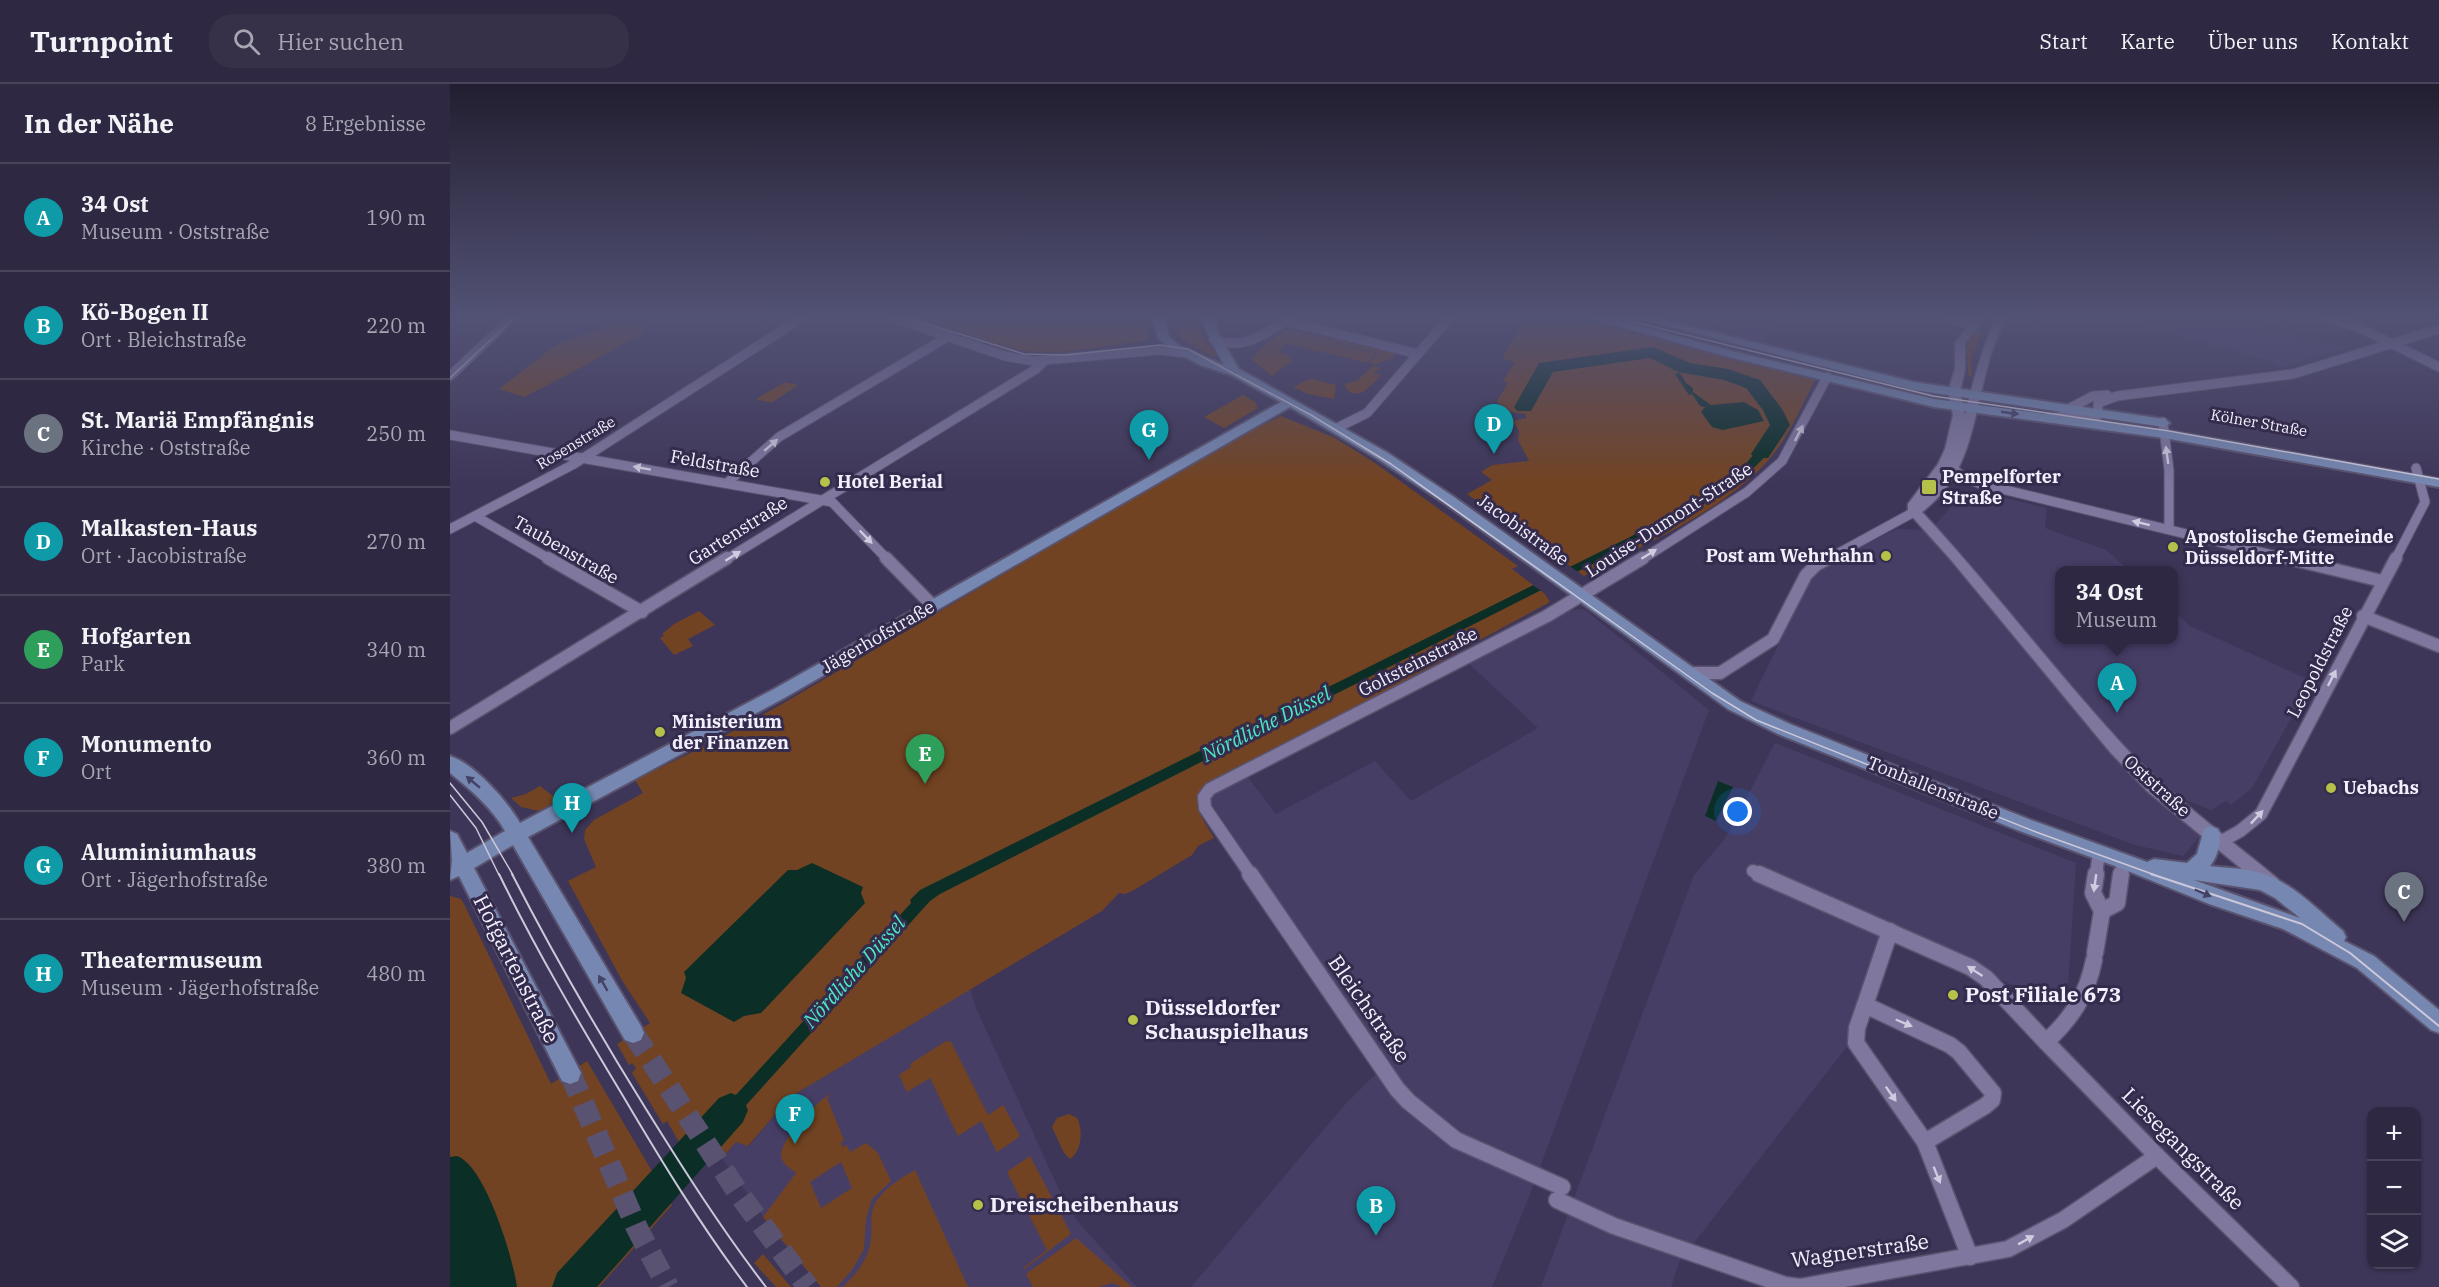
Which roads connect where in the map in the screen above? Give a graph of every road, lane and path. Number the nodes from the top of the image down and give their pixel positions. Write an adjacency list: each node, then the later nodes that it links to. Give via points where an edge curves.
1 (715, 373): 21 (street, Rosenstraße)
2 (886, 373): 25 (street, one-way to 2, via 779,437)
3 (1028, 373): 27 (street, Gartenstraße)
4 (1237, 373): 14 (main road, Jacobistraße)
5 (1401, 373): 18 (street, via 1367,413)
6 (1811, 373): 11 (main road)
7 (1861, 373): 13 (main road)
8 (1961, 373): 13 (street)
9 (1978, 373): 13 (street)
10 (2296, 373): 12 (street)
11 (1827, 377): 13 (main road, via 1934,403); 33 (street, Louise-Dumont-Straße, one-way to 11, via 1760,482 1791,447)
12 (2117, 396): 15 (street, via 2092,396); 16 (street, via 2100,400)
13 (1965, 400): 15 (main road, Kölner Straße); 17 (main road, Kölner Straße, one-way to 17); 22 (street); 28 (street, via 1949,455 1914,504)
14 (1290, 402): 18 (main road, Jacobistraße); 34 (main road, Jägerhofstraße)
15 (2070, 408): 16 (main road, Kölner Straße)
16 (2096, 415): 17 (street, Kölner Straße); 19 (main road, Kölner Straße)
17 (2048, 418): 19 (main road, Kölner Straße)
18 (1337, 428): 33 (main road, Jacobistraße, via 1421,481)
19 (2164, 428): 24 (main road, Kölner Straße); 31 (street, one-way to 19)
20 (450, 435): 21 (street, Feldstraße)
21 (583, 458): 25 (street, Feldstraße, one-way to 21); 29 (street, Rosenstraße)
22 (1954, 469): 28 (street, via 1937,493); 31 (street, one-way to 22, via 1982,484)
23 (2439, 472): 24 (main road, Kölner Straße)
24 (2418, 474): 26 (main road, Kölner Straße); 32 (street, Leopoldstraße, via 2425,502)
25 (727, 483): 27 (street, Feldstraße)
26 (2439, 483)
27 (824, 500): 34 (street, Feldstraße, one-way to 34, via 832,502); 35 (street, Gartenstraße, one-way to 27)
28 (1914, 512): 38 (street, via 1870,533 1806,575 1773,639 1720,672); 45 (street, Oststraße, via 1956,556 2116,748)
29 (475, 516): 30 (street, Rosenstraße); 35 (street, Taubenstraße)
30 (450, 529)
31 (2169, 529): 32 (street)
32 (2382, 581): 36 (street, Leopoldstraße)
33 (1582, 597): 38 (main road, Jacobistraße); 42 (street, Goltsteinstraße)
34 (933, 606): 43 (main road, Jägerhofstraße)
35 (642, 612): 40 (street, Gartenstraße)
36 (2363, 616): 37 (street); 45 (street, Leopoldstraße, one-way to 36, via 2254,822 2261,814)
37 (2439, 646)
38 (1688, 673): 39 (main road, Jacobistraße)
39 (1732, 704): 46 (main road, Tonhallenstraße, via 1784,729)
40 (450, 728)
41 (450, 763): 43 (main road, one-way to 41, via 495,803)
42 (1206, 792): 62 (street, Bleichstraße, via 1202,802 1205,808 1397,1089 1456,1140)
43 (517, 834): 48 (main road, Jägerhofstraße); 57 (main road, one-way to 43)
44 (450, 839): 48 (main road, Hofgartenstraße)
45 (2214, 842): 49 (main road, via 2205,860); 51 (street, Oststraße)
46 (2099, 852): 47 (main road, Tonhallenstraße); 52 (street, one-way to 52, via 2093,893)
47 (2126, 861): 49 (main road, Tonhallenstraße, via 2145,867); 52 (street, via 2117,903); 54 (main road, Tonhallenstraße, one-way to 54, via 2216,898 2289,922)
48 (456, 868): 59 (main road, Hofgartenstraße)
49 (2192, 870): 51 (main road, Tonhallenstraße, via 2251,878)
50 (1753, 871): 53 (street, Liesegangstraße)
51 (2282, 892): 54 (main road, Oststraße)
52 (2102, 911): 58 (street, via 2090,984 2070,1020)
53 (1890, 931): 55 (street); 58 (street, Liesegangstraße, one-way to 53, via 1986,978)
54 (2367, 963): 56 (main road, Oststraße)
55 (1865, 1005): 60 (street, one-way to 60, via 1856,1043); 60 (street, one-way to 60, via 1950,1045 1993,1093 1985,1106)
56 (2439, 1023)
57 (633, 1033)
58 (2046, 1042): 61 (street, Liesegangstraße)
59 (570, 1073)
60 (1925, 1142): 63 (street, one-way to 63)
61 (2157, 1156): 63 (street, Wagnerstraße, one-way to 61, via 2008,1249 2062,1220); 64 (street, Liesegangstraße)
62 (1560, 1193): 63 (street, Wagnerstraße, via 1614,1226 1785,1285 1800,1287)
63 (1970, 1257)
64 (2291, 1287)

